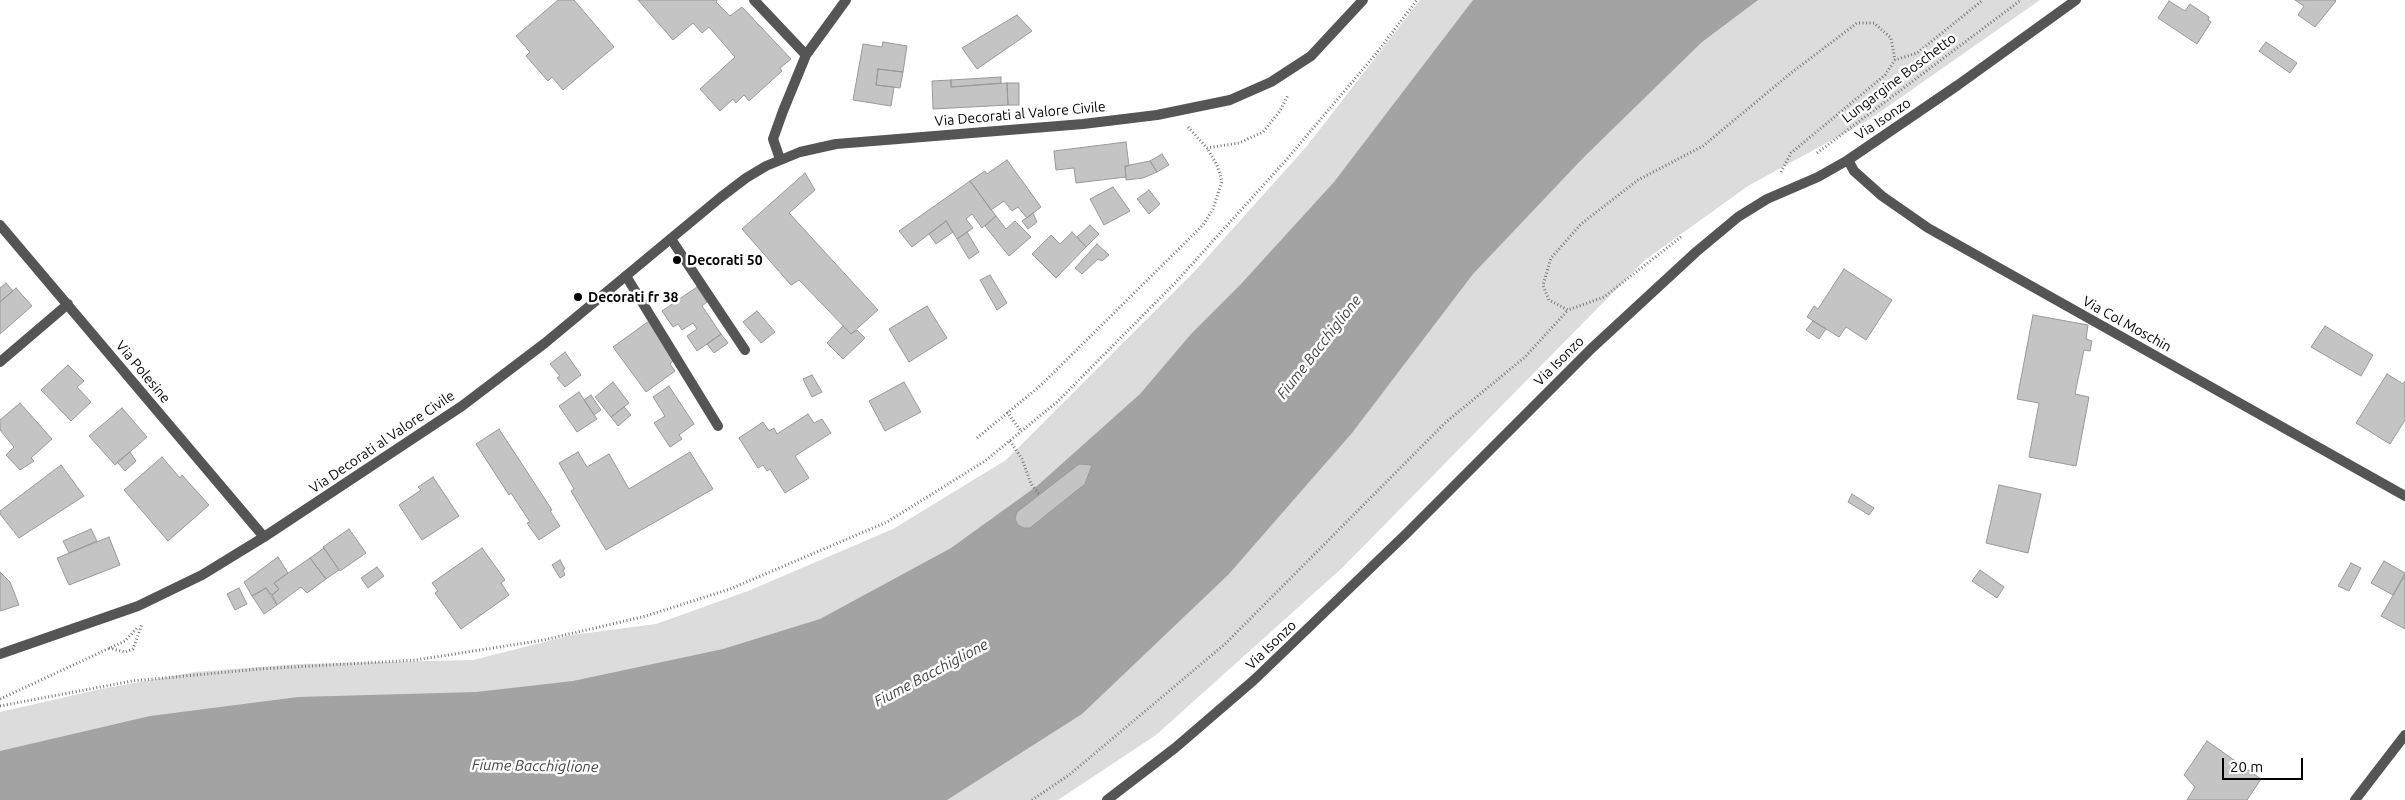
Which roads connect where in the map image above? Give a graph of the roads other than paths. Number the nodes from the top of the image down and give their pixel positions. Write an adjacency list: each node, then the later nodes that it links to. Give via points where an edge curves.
1 (754, 0): 5 (street)
2 (846, 0): 5 (street)
3 (1363, 0): 6 (street, Via Decorati al Valore Civile, via 1311,56 1271,82 1230,100 1083,124 836,144)
4 (2076, 0): 7 (street, Via Isonzo)
5 (806, 55): 6 (street, via 774,140)
6 (780, 160): 9 (street, Via Decorati al Valore Civile, via 746,178)
7 (1848, 160): 15 (street, Via Col Moschin, via 1854,171 1882,196 1928,228); 19 (street, Via Isonzo, via 1767,199 1738,217 1655,287 1254,680 1175,748)
8 (0, 226): 11 (street, Via Polesine)
9 (671, 239): 10 (street, Via Decorati al Valore Civile); 12 (street)
10 (626, 276): 14 (street); 16 (street, Via Decorati al Valore Civile, via 462,406)
11 (68, 304): 13 (street); 16 (street, Via Polesine)
12 (745, 350)
13 (0, 362)
14 (718, 426)
15 (2405, 496)
16 (264, 537): 17 (street, Via Decorati al Valore Civile, via 202,575 138,606)
17 (0, 654)
18 (2405, 735): 20 (street)
19 (1106, 800)
20 (2356, 800)

